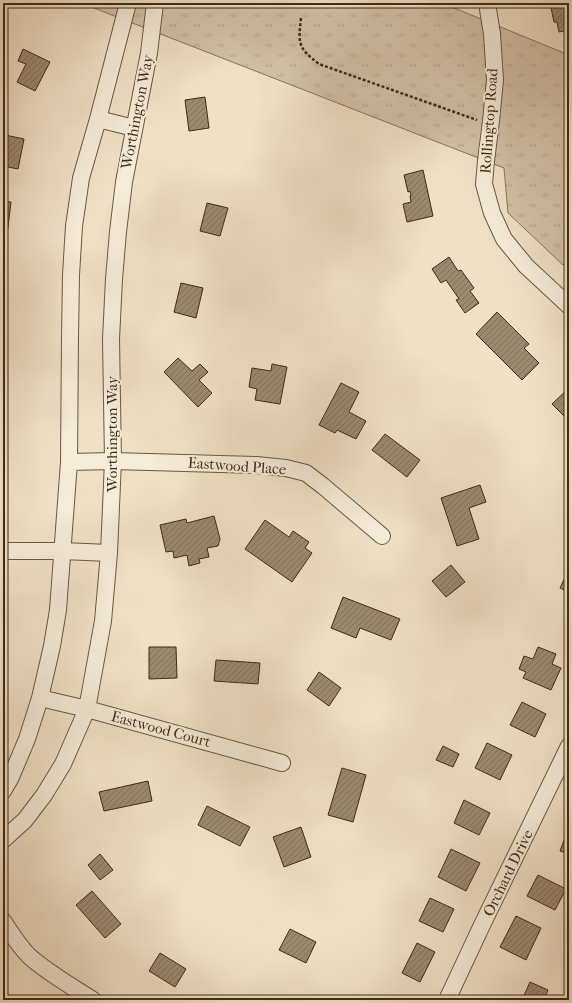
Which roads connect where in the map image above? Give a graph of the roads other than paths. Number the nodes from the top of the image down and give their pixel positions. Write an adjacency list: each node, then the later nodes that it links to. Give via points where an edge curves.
1 (128, 3): 4 (street)
2 (155, 3): 5 (street, Worthington Way, via 149,53)
3 (487, 3): 6 (street, Rollingtop Road, via 495,80 484,184 492,213 504,239 526,266)
4 (98, 119): 5 (street); 8 (street, via 81,178 74,226)
5 (134, 128): 7 (street, Worthington Way, via 124,182 114,279 111,339)
6 (569, 306)
7 (113, 461): 8 (street, Eastwood Place); 9 (street, Eastwood Place, via 256,465 306,473); 12 (street, Worthington Way)
8 (69, 462): 11 (street)
9 (382, 536)
10 (3, 550): 11 (street)
11 (63, 551): 12 (street); 13 (street, via 58,610)
12 (109, 554): 14 (street, Worthington Way, via 103,621)
13 (40, 698): 14 (street, Eastwood Court); 17 (street, via 27,739)
14 (87, 709): 16 (street, Eastwood Court); 18 (street, Worthington Way, via 63,764 44,795 25,820)
15 (569, 746): 21 (street, Orchard Drive)
16 (282, 763)
17 (3, 791)
18 (3, 840)
19 (3, 921): 20 (street, via 29,955)
20 (93, 1000)
21 (447, 1000)

